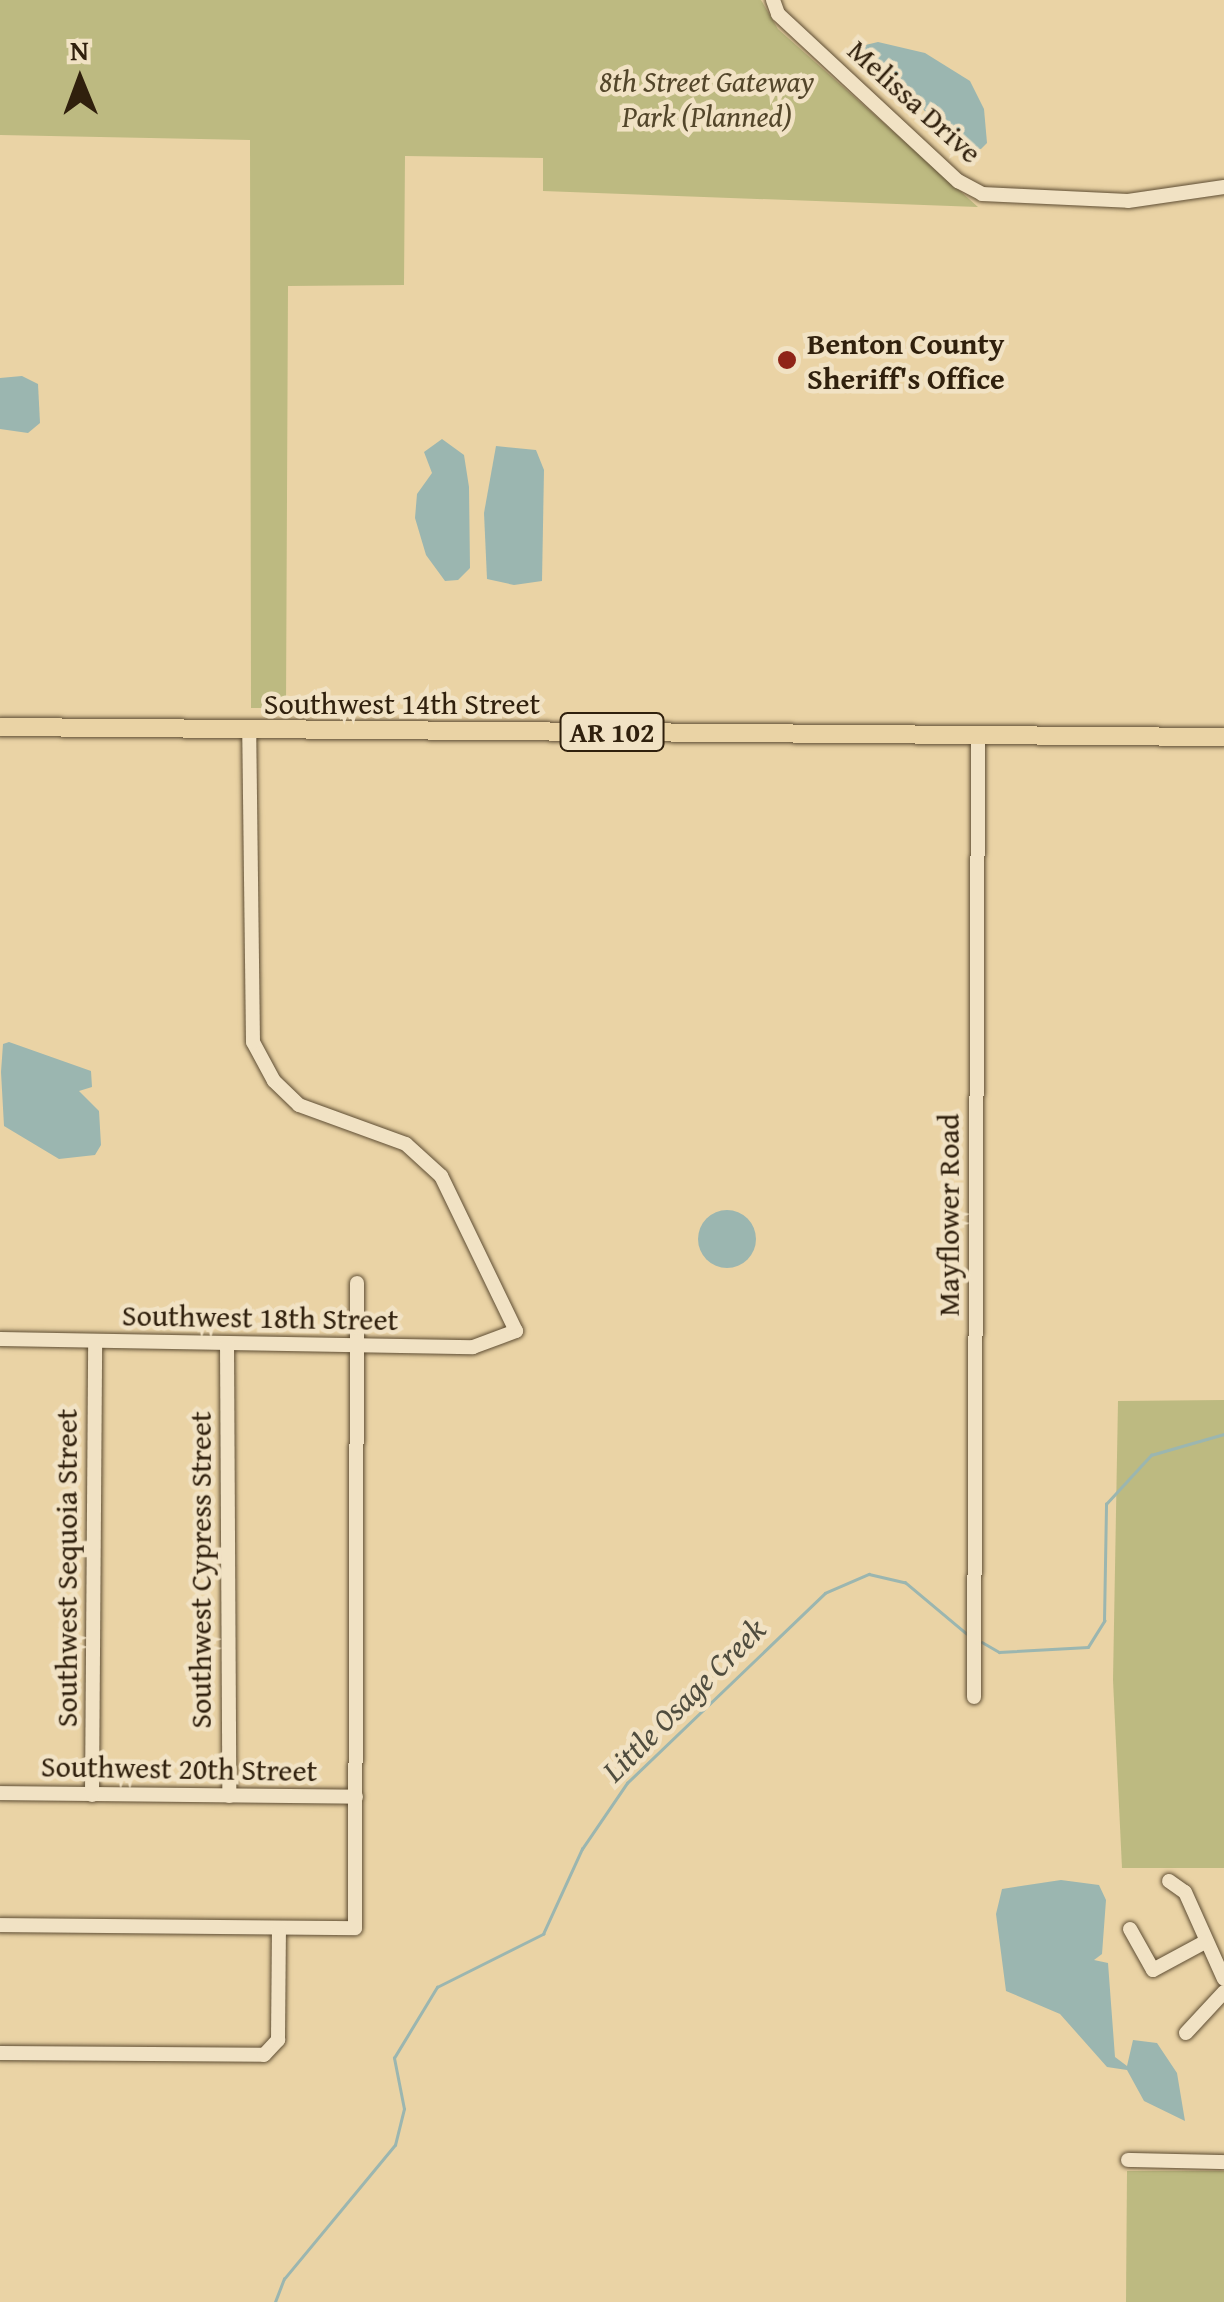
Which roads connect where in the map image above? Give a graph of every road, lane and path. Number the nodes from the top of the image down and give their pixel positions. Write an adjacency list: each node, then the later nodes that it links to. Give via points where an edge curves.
1 (773, 0): 2 (street, Melissa Drive, via 778,14 958,181 982,194 1128,201)
2 (1224, 188)
3 (0, 727): 4 (main road, Southwest 14th Street / AR 102)
4 (249, 729): 5 (main road, Southwest 14th Street / AR 102); 11 (street, Southwest 18th Street, via 253,1042 274,1081 299,1105 406,1144 441,1176 516,1331 473,1347)
5 (978, 735): 6 (main road, Southwest 14th Street / AR 102); 12 (street, Mayflower Road)
6 (1224, 737)
7 (357, 1282): 11 (street)
8 (0, 1340): 9 (street, Southwest 18th Street)
9 (94, 1341): 10 (street, Southwest 18th Street); 14 (street, Southwest Sequoia Street)
10 (228, 1344): 11 (street, Southwest 18th Street); 15 (street, Southwest Cypress Street)
11 (358, 1345): 16 (street)
12 (974, 1696)
13 (0, 1793): 14 (street, Southwest 20th Street)
14 (92, 1794): 15 (street, Southwest 20th Street)
15 (228, 1796): 16 (street, Southwest 20th Street)
16 (356, 1798): 19 (street, via 355,1928)
17 (1168, 1881): 21 (street, via 1185,1892)
18 (0, 1924): 19 (street)
19 (278, 1928): 25 (street, via 274,2050 264,2055)
20 (1130, 1930): 21 (street, via 1154,1970)
21 (1205, 1942): 22 (street)
22 (1224, 1979)
23 (1224, 1992): 24 (street)
24 (1186, 2033)
25 (0, 2053)
26 (1128, 2160): 27 (street)
27 (1224, 2162)

